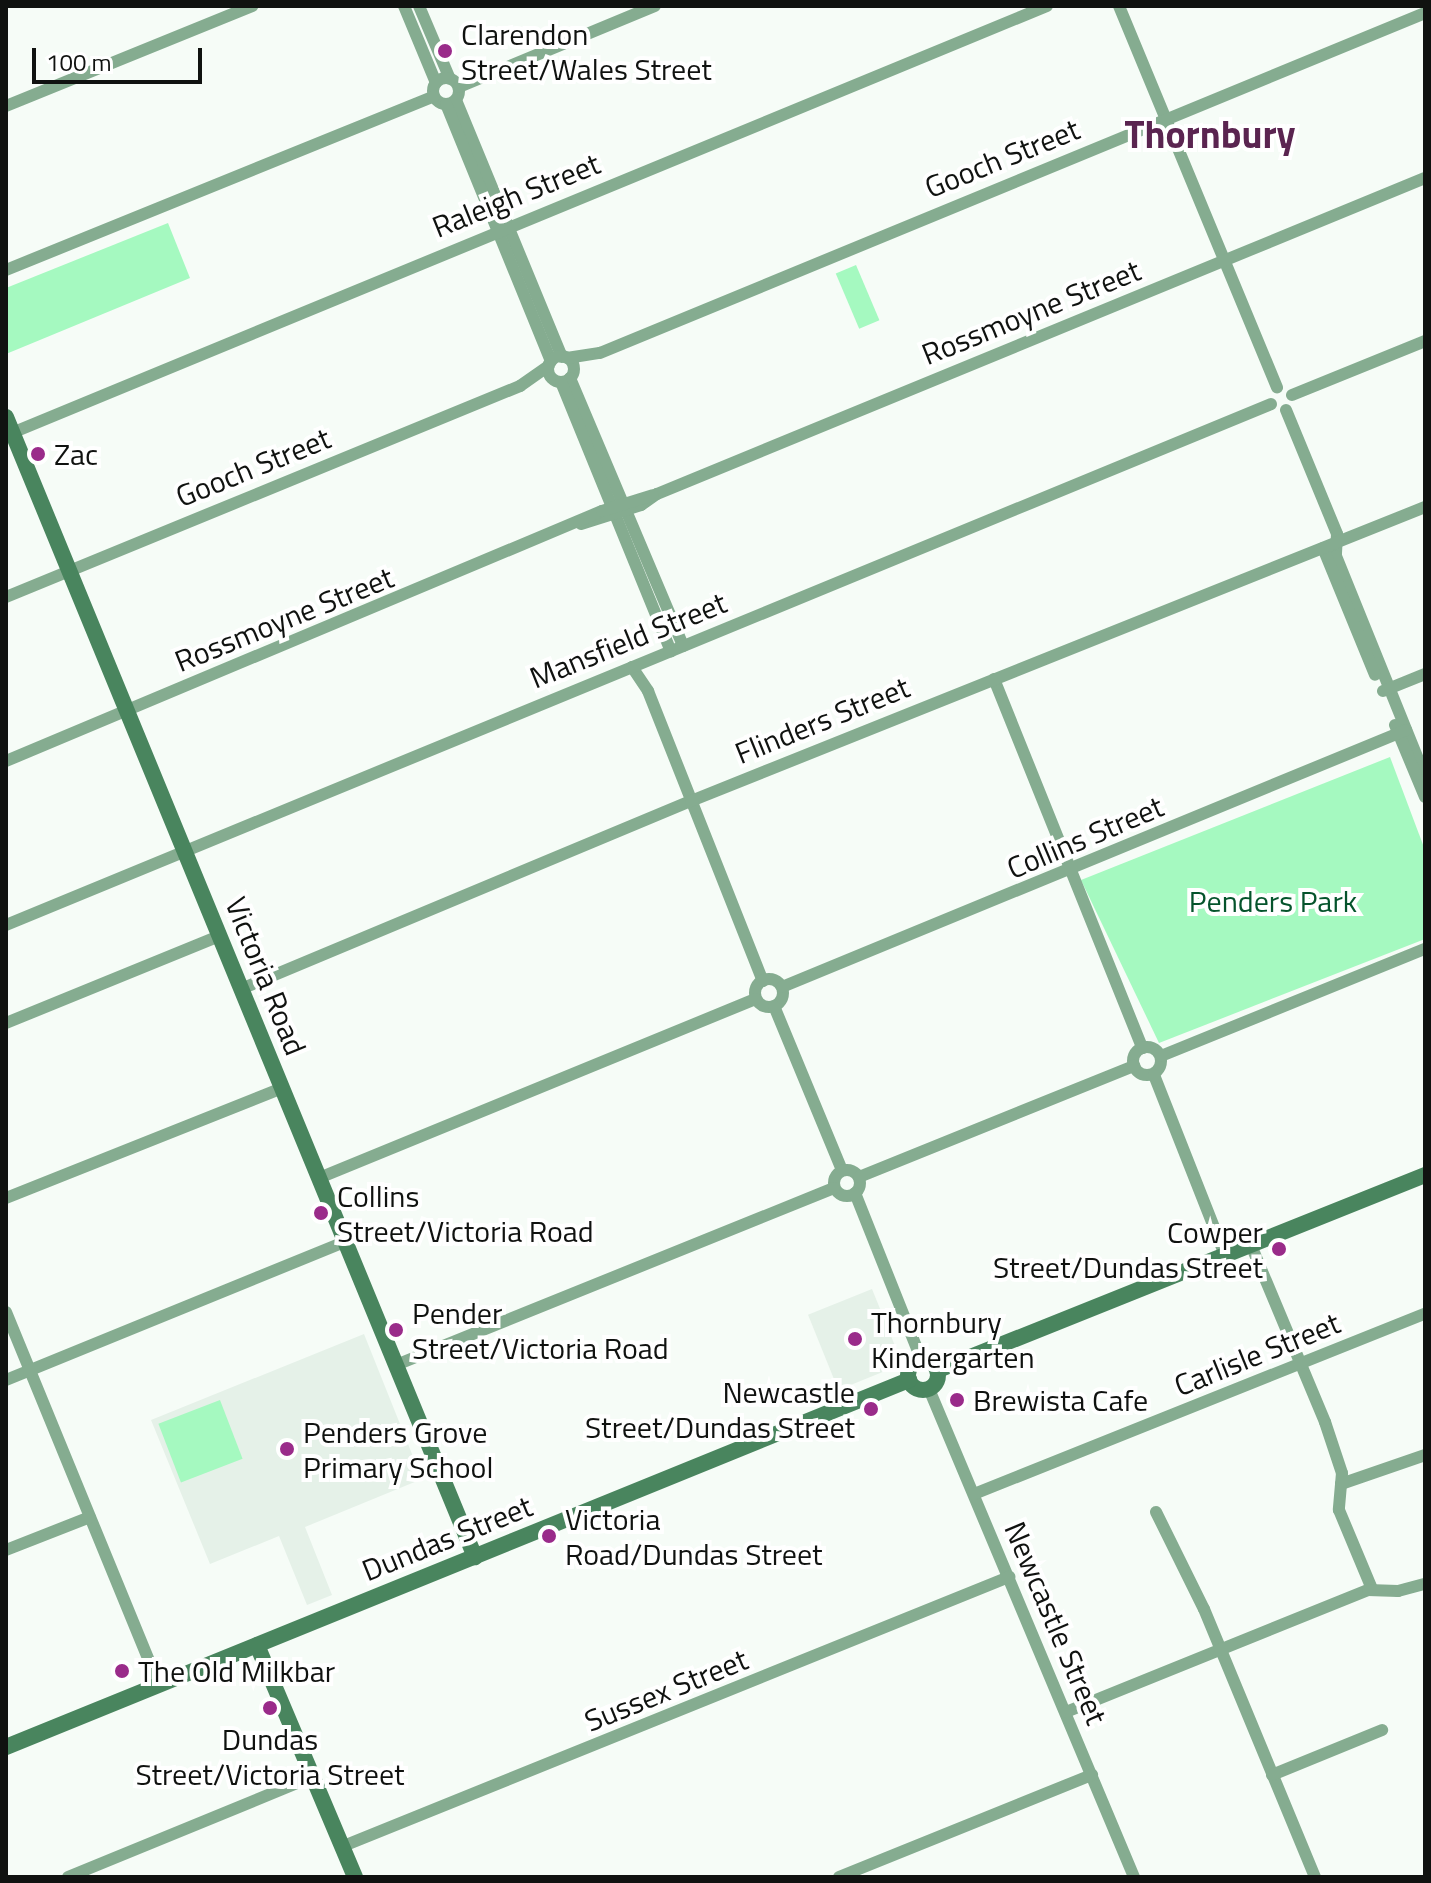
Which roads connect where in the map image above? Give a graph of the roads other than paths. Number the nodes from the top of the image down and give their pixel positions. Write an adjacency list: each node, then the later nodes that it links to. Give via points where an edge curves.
1 (252, 6): 10 (street)
2 (404, 6): 8 (street)
3 (419, 6): 9 (street)
4 (655, 6): 9 (street)
5 (1047, 6): 13 (street, Raleigh Street)
6 (1118, 6): 11 (street)
7 (1425, 13): 11 (street, Gooch Street)
8 (435, 89): 9 (street); 9 (street); 15 (street)
9 (453, 93): 13 (street)
10 (6, 106)
11 (1163, 120): 14 (street); 17 (street, Gooch Street)
12 (1425, 178): 14 (street, Rossmoyne Street)
13 (503, 229): 18 (street); 25 (street, Raleigh Street)
14 (1224, 261): 21 (street); 27 (street, Rossmoyne Street)
15 (6, 270)
16 (1425, 341): 22 (street)
17 (600, 353): 18 (street, Gooch Street); 19 (street, Gooch Street)
18 (557, 361): 19 (street); 19 (street); 20 (street, Gooch Street)
19 (565, 379): 20 (street, Gooch Street); 27 (street)
20 (520, 386): 30 (street, Gooch Street)
21 (1277, 388): 22 (street); 23 (street)
22 (1292, 395): 24 (street)
23 (1271, 404): 24 (street); 32 (street, Mansfield Street)
24 (1286, 410): 28 (street)
25 (8, 428): 30 (street, Victoria Road)
26 (1425, 507): 28 (street, Flinders Street)
27 (619, 509): 32 (street); 33 (street); 38 (street, Rossmoyne Street)
28 (1337, 542): 29 (street, Flinders Street); 37 (street, via 1337,558)
29 (1323, 548): 36 (street, Flinders Street); 37 (street)
30 (69, 571): 31 (street, Gooch Street); 38 (street, Victoria Road)
31 (6, 597)
32 (683, 646): 33 (street, Mansfield Street)
33 (671, 651): 34 (street, Mansfield Street)
34 (637, 665): 43 (street); 44 (street, Mansfield Street)
35 (1425, 674): 37 (street)
36 (994, 679): 43 (street, Flinders Street); 45 (street)
37 (1386, 690): 39 (street)
38 (127, 712): 40 (street, Rossmoyne Street); 44 (street, Victoria Road)
39 (1402, 731): 41 (street); 42 (street); 45 (street, Collins Street)
40 (6, 761)
41 (1425, 776)
42 (1425, 797)
43 (691, 801): 49 (street); 51 (street, Flinders Street)
44 (184, 851): 46 (street, Mansfield Street); 47 (street, Victoria Road)
45 (1070, 872): 50 (street, Collins Street); 55 (street)
46 (6, 925)
47 (219, 936): 51 (street, Victoria Road); 54 (street)
48 (1425, 949): 56 (street)
49 (763, 981): 50 (street); 52 (street)
50 (782, 987): 53 (street, via 781,1000)
51 (241, 989): 59 (street, Victoria Road)
52 (756, 999): 53 (street); 63 (street)
53 (774, 1006): 60 (street)
54 (6, 1023)
55 (1142, 1048): 56 (street, via 1152,1047); 57 (street)
56 (1161, 1056): 58 (street)
57 (1134, 1066): 58 (street, via 1144,1075); 62 (street)
58 (1154, 1075): 69 (street)
59 (282, 1088): 63 (street, Victoria Road); 66 (street)
60 (842, 1170): 62 (street); 64 (street)
61 (1425, 1175): 68 (street)
62 (859, 1177): 65 (street)
63 (319, 1178): 67 (street, Victoria Road)
64 (834, 1188): 65 (street, via 843,1196); 74 (street)
65 (855, 1193): 72 (street)
66 (6, 1198)
67 (345, 1242): 74 (street, Victoria Road); 75 (street)
68 (1251, 1245): 69 (street); 73 (street)
69 (1225, 1255): 76 (street)
70 (6, 1312): 75 (street)
71 (1425, 1314): 73 (street, Carlisle Street)
72 (921, 1359): 76 (street); 78 (street, via 910,1367)
73 (1301, 1364): 81 (street, via 1325,1422); 82 (street, Carlisle Street)
74 (396, 1365): 86 (street, Victoria Road)
75 (30, 1370): 77 (street); 84 (street)
76 (938, 1370): 79 (street)
77 (6, 1380)
78 (909, 1380): 79 (street, via 915,1388); 86 (street, Dundas Street)
79 (929, 1389): 82 (street, Newcastle Street)
80 (1425, 1455): 81 (street)
81 (1341, 1484): 89 (street, via 1339,1510)
82 (974, 1494): 87 (street, Newcastle Street)
83 (1156, 1512): 91 (street)
84 (90, 1517): 85 (street); 92 (street)
85 (6, 1550)
86 (475, 1557): 90 (street, Dundas Street)
87 (1009, 1577): 93 (street, Newcastle Street); 99 (street, Sussex Street)
88 (1425, 1584): 89 (street, via 1405,1591)
89 (1372, 1589): 91 (street)
90 (257, 1645): 92 (street, Dundas Street); 98 (street)
91 (1222, 1650): 93 (street); 97 (street)
92 (159, 1685): 95 (street, Dundas Street)
93 (1066, 1712): 96 (street, Newcastle Street)
94 (1382, 1730): 97 (street)
95 (6, 1747)
96 (1092, 1775): 102 (street); 103 (street, Newcastle Street)
97 (1272, 1775): 104 (street)
98 (312, 1777): 99 (street); 100 (street)
99 (341, 1847): 101 (street)
100 (68, 1877)
101 (355, 1877)
102 (839, 1877)
103 (1134, 1877)
104 (1315, 1877)

